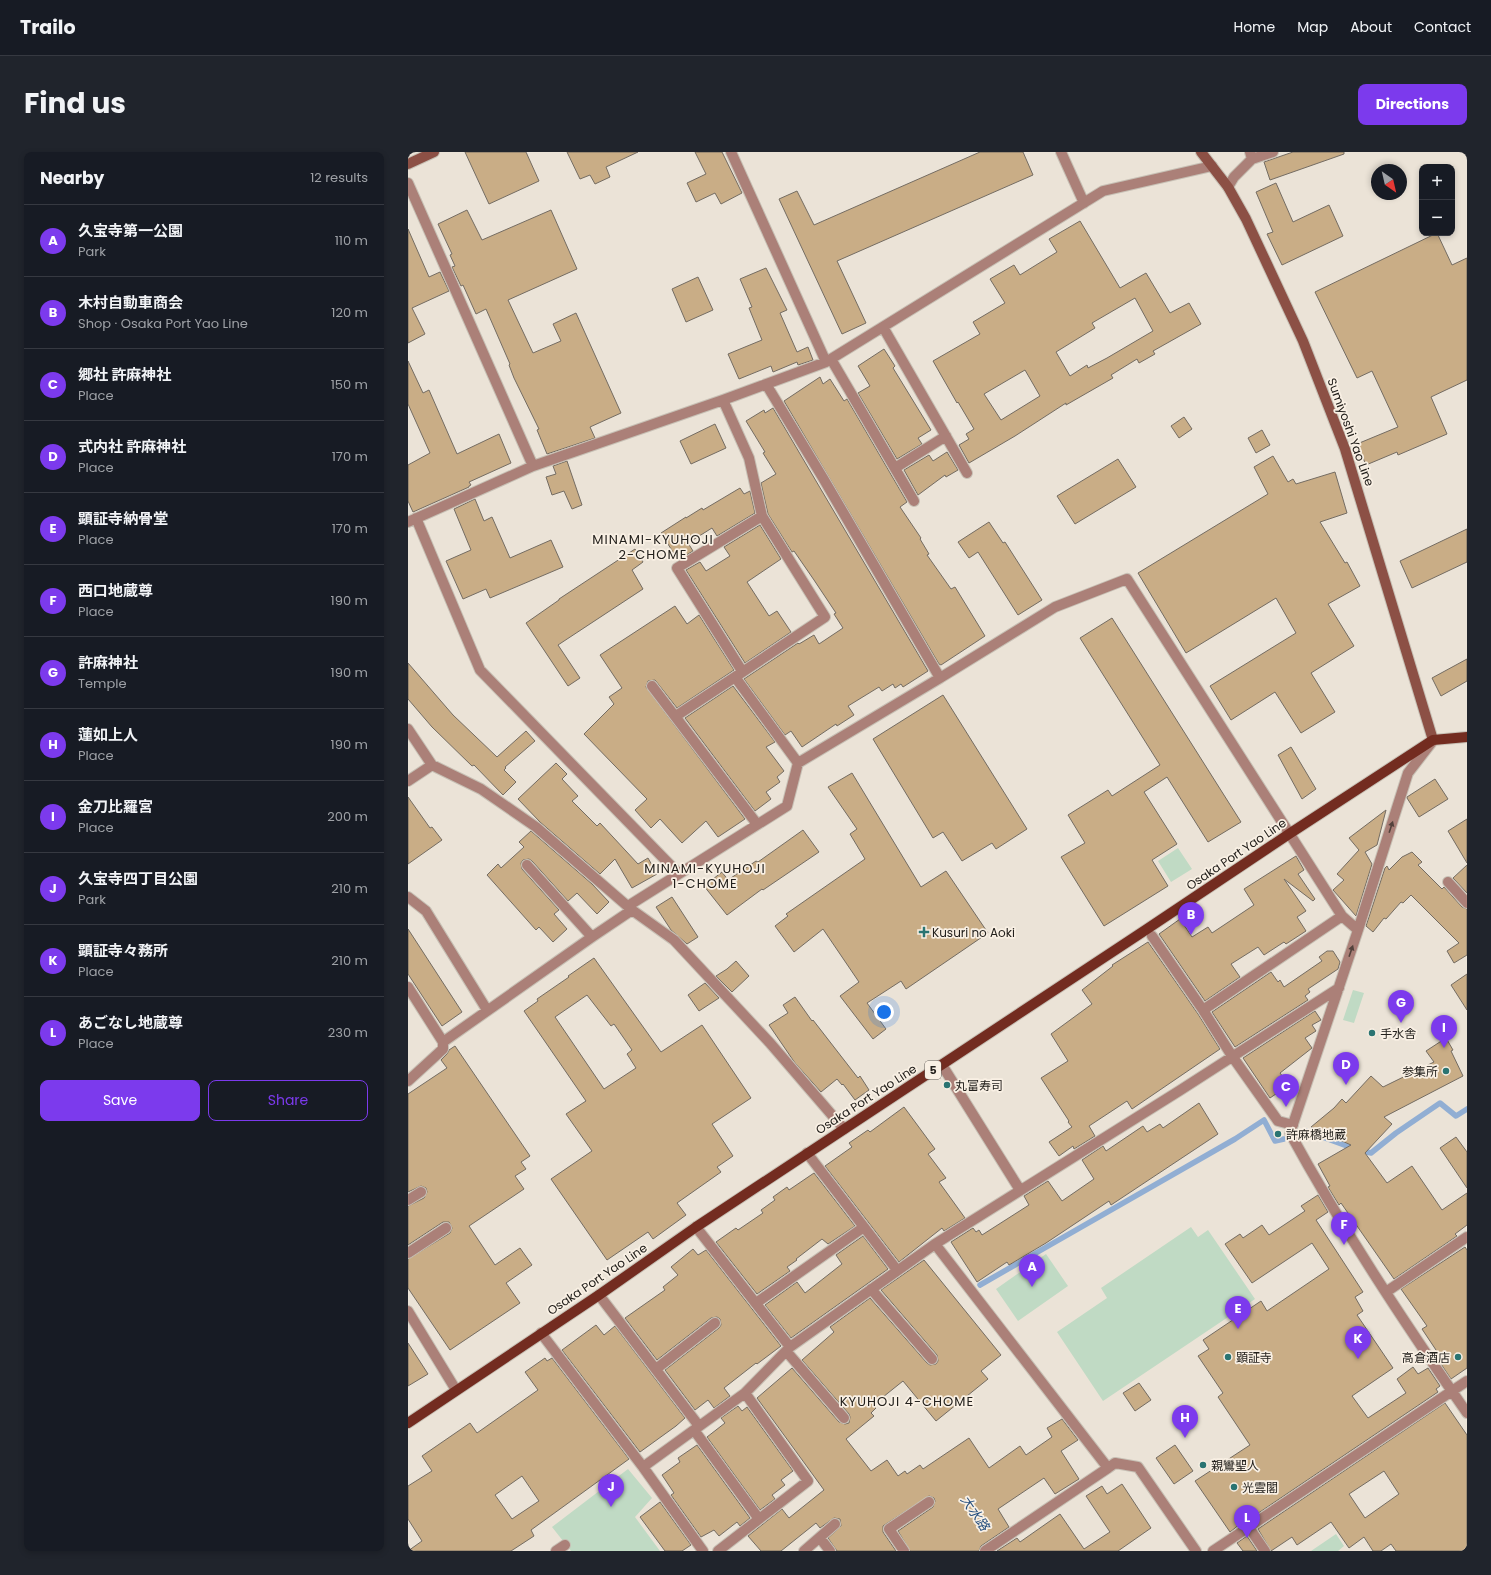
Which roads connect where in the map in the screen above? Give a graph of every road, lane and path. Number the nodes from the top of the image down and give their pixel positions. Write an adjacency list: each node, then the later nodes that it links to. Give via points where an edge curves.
1 (434, 152): 7 (main road)
2 (731, 152): 13 (street)
3 (1061, 152): 11 (street)
4 (1201, 152): 8 (main road, Sumiyoshi Yao Line)
5 (1273, 152): 6 (street)
6 (1251, 155): 10 (street)
7 (408, 164)
8 (1212, 166): 10 (main road, Sumiyoshi Yao Line); 11 (street, via 1103,191)
9 (408, 183): 17 (street)
10 (1228, 187): 29 (main road, Sumiyoshi Yao Line, via 1246,219 1303,341 1345,449)
11 (1084, 203): 12 (street)
12 (883, 327): 13 (street); 16 (street)
13 (829, 360): 14 (street); 18 (street)
14 (766, 384): 15 (street); 24 (street)
15 (723, 400): 17 (street); 21 (street, via 749,458)
16 (946, 436): 18 (street); 19 (street)
17 (532, 466): 22 (street)
18 (895, 468): 20 (street)
19 (968, 473)
20 (914, 501)
21 (762, 516): 23 (street, via 677,568); 23 (street, via 826,617)
22 (412, 520): 36 (street, via 480,670)
23 (739, 674): 26 (street); 30 (street)
24 (940, 678): 30 (street); 34 (street, via 1055,607 1127,579)
25 (652, 686): 26 (street)
26 (676, 716): 33 (street)
27 (408, 729): 31 (street)
28 (1467, 737): 29 (main road, Osaka Port Yao Line / 5)
29 (1433, 740): 34 (main road, Osaka Port Yao Line / 5); 42 (street, one-way to 29, via 1408,773)
30 (798, 763): 33 (street, via 787,806)
31 (432, 765): 32 (street); 40 (street, via 481,788 536,826)
32 (408, 781)
33 (757, 824): 36 (street)
34 (1289, 834): 41 (street); 51 (main road, Osaka Port Yao Line / 5)
35 (528, 865): 44 (street)
36 (679, 874): 40 (street)
37 (1448, 882): 39 (street)
38 (408, 897): 47 (street, via 426,911)
39 (1467, 903)
40 (630, 908): 44 (street); 54 (street, via 674,940 770,1043)
41 (1342, 916): 42 (street); 48 (street)
42 (1358, 930): 46 (street, one-way to 42)
43 (1152, 936): 48 (street)
44 (592, 937): 47 (street)
45 (408, 987): 49 (street)
46 (1339, 988): 50 (street); 53 (street)
47 (487, 1010): 49 (street)
48 (1203, 1010): 50 (street)
49 (443, 1042): 52 (street, via 443,1049)
50 (1232, 1056): 53 (street, via 1278,1121); 56 (street)
51 (942, 1065): 54 (main road, Osaka Port Yao Line / 5); 56 (street)
52 (408, 1081)
53 (1293, 1125): 67 (street, via 1290,1133 1322,1192)
54 (844, 1129): 55 (main road, Osaka Port Yao Line / 5)
55 (807, 1153): 59 (main road, Osaka Port Yao Line / 5); 60 (street)
56 (1020, 1190): 63 (street)
57 (422, 1192): 58 (street)
58 (408, 1200)
59 (696, 1227): 68 (main road, Osaka Port Yao Line / 5); 69 (street)
60 (864, 1227): 65 (street); 69 (street)
61 (446, 1228): 64 (street)
62 (1467, 1236): 67 (street)
63 (935, 1244): 65 (street); 85 (street)
64 (408, 1254)
65 (897, 1270): 66 (street)
66 (871, 1289): 73 (street); 74 (street)
67 (1386, 1292): 78 (street)
68 (599, 1295): 72 (main road, Osaka Port Yao Line / 5); 75 (street)
69 (756, 1303): 73 (street)
70 (408, 1311): 77 (street)
71 (715, 1323): 75 (street)
72 (541, 1333): 77 (main road, Osaka Port Yao Line / 5); 84 (street)
73 (788, 1349): 79 (street); 81 (street)
74 (932, 1359)
75 (656, 1369): 83 (street)
76 (1467, 1381): 78 (street)
77 (456, 1390): 82 (main road, Osaka Port Yao Line / 5)
78 (1452, 1391): 80 (street); 89 (street)
79 (745, 1393): 83 (street); 87 (street, via 808,1481)
80 (1467, 1413)
81 (844, 1418)
82 (408, 1423)
83 (696, 1428): 84 (street); 87 (street)
84 (643, 1467): 93 (street)
85 (1108, 1468): 98 (street); 99 (street, via 1115,1463 1138,1467)
86 (929, 1502): 97 (street, via 889,1529)
87 (759, 1519): 94 (street)
88 (835, 1524): 90 (street)
89 (1248, 1526): 100 (street); 101 (street)
90 (820, 1538): 95 (street); 96 (street)
91 (565, 1545): 92 (street)
92 (556, 1551)
93 (703, 1551)
94 (718, 1551)
95 (804, 1551)
96 (830, 1551)
97 (904, 1551)
98 (985, 1551)
99 (1196, 1551)
100 (1213, 1551)
101 (1265, 1551)

